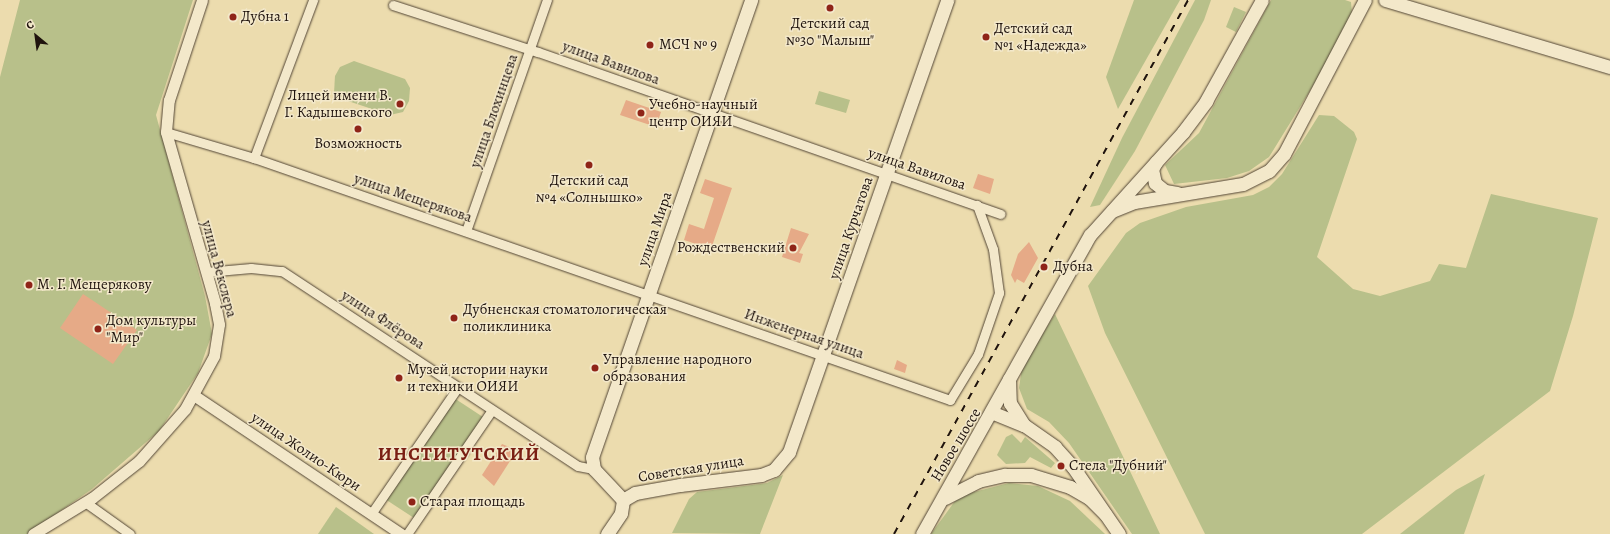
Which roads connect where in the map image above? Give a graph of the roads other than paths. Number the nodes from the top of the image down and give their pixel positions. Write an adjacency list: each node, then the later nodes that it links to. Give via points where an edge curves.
1 (202, 0): 13 (street, улица Векслера, via 169,100)
2 (313, 0): 14 (street)
3 (547, 0): 10 (street, улица Блохинцева)
4 (751, 0): 12 (main road, улица Мира)
5 (947, 0): 16 (main road, улица Курчатова)
6 (1262, 0): 15 (main road, via 1206,101)
7 (1365, 0): 17 (main road, via 1276,164 1261,176 1243,184)
8 (1385, 0): 11 (main road)
9 (393, 5): 10 (street, улица Вавилова)
10 (530, 49): 12 (street, улица Вавилова); 21 (street, улица Блохинцева)
11 (1610, 67)
12 (711, 113): 16 (street, улица Вавилова); 23 (main road, улица Мира)
13 (166, 132): 14 (street, улица Мещерякова); 22 (street, улица Векслера)
14 (254, 158): 21 (street, улица Мещерякова)
15 (1156, 162): 17 (main road, via 1153,176 1160,188); 20 (main road)
16 (887, 173): 18 (street, улица Вавилова); 24 (main road, улица Курчатова)
17 (1190, 193): 20 (main road, via 1134,202)
18 (977, 205): 19 (street, улица Вавилова); 24 (street, Инженерная улица, via 993,249 999,293 978,354 950,400)
19 (1000, 214)
20 (1107, 214): 25 (main road, via 1090,235)
21 (466, 231): 23 (street, улица Мещерякова)
22 (206, 272): 26 (street, улица Флёрова, via 251,268 282,271); 27 (street, улица Векслера, via 215,303 218,339 214,356)
23 (649, 295): 24 (street, Инженерная улица); 33 (main road, улица Мира, via 595,446 592,463)
24 (824, 356): 31 (main road, улица Курчатова, via 801,423)
25 (1010, 376): 29 (main road); 30 (main road, Новое шоссе, via 1010,403)
26 (458, 387): 28 (street, улица Флёрова); 40 (street)
27 (195, 396): 38 (street, улица Векслера, via 139,461); 40 (street, улица Жолио-Кюри)
28 (492, 410): 33 (street, улица Флёрова, via 578,466); 45 (street)
29 (991, 412): 30 (main road, Новое шоссе); 34 (main road, Новое шоссе)
30 (1024, 425): 32 (main road, Новое шоссе, via 1047,440)
31 (781, 463): 37 (main road, Советская улица, via 761,475 635,493)
32 (1073, 467): 36 (main road, via 1072,476); 41 (main road, Новое шоссе)
33 (594, 469): 37 (main road, Советская улица)
34 (959, 470): 35 (main road, via 967,480); 39 (main road, Новое шоссе)
35 (978, 481): 36 (main road, Новое шоссе, via 1023,475); 39 (main road, Новое шоссе, via 957,489)
36 (1060, 482): 41 (main road, Новое шоссе, via 1089,498)
37 (623, 500): 46 (main road, via 621,513)
38 (85, 502): 42 (street, улица Векслера); 43 (street)
39 (940, 502): 47 (main road, Новое шоссе)
40 (371, 514): 44 (street, улица Жолио-Кюри)
41 (1105, 514): 48 (main road, Новое шоссе)
42 (33, 534)
43 (130, 534)
44 (401, 534)
45 (407, 534)
46 (607, 534)
47 (922, 534)
48 (1119, 534)

